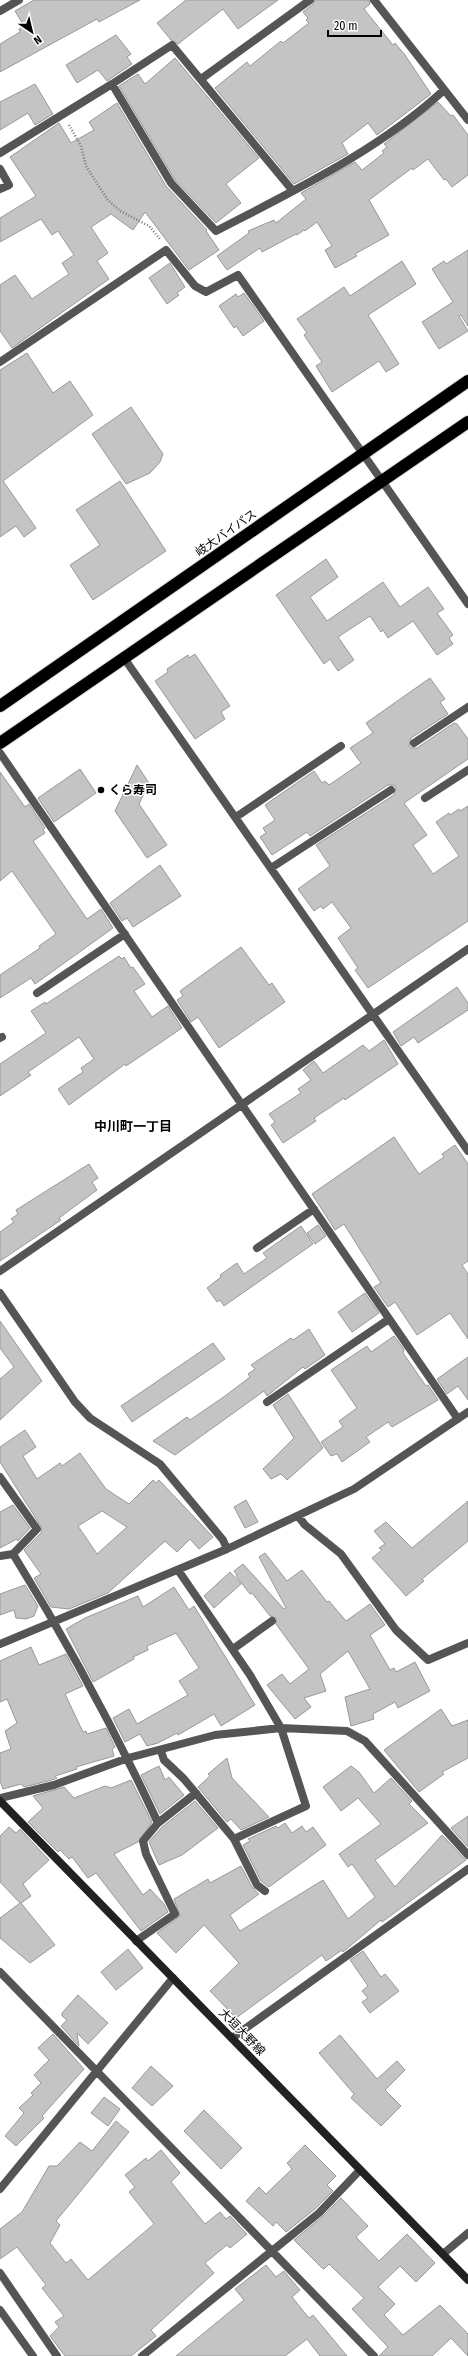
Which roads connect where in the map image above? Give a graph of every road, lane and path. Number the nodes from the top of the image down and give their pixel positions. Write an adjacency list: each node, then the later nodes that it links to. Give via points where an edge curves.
1 (19, 0): 4 (street)
2 (310, 0): 5 (street)
3 (374, 0): 7 (street)
4 (0, 11)
5 (201, 79): 6 (street, via 172,45); 13 (street)
6 (112, 84): 8 (street); 13 (street, via 171,182 216,231)
7 (444, 90): 9 (street); 13 (street, via 418,114 374,144)
8 (62, 115): 10 (street); 14 (path, via 81,146 86,166 107,199 120,211 149,226)
9 (468, 120)
10 (0, 153)
11 (0, 170): 12 (street, via 9,185)
12 (0, 189)
13 (293, 191)
14 (166, 250): 15 (street); 18 (street, via 195,286 206,292 238,276)
15 (0, 362)
16 (468, 381): 18 (highway, 岐大バイパス)
17 (468, 422): 19 (highway)
18 (364, 454): 19 (street); 22 (highway, 岐大バイパス)
19 (383, 481): 20 (street); 21 (highway)
20 (468, 604)
21 (124, 658): 24 (highway); 31 (street)
22 (0, 706)
23 (468, 707): 25 (street)
24 (0, 743)
25 (414, 743)
26 (341, 746): 31 (street)
27 (0, 753): 33 (street)
28 (468, 770): 30 (street)
29 (391, 790): 32 (street)
30 (425, 798)
31 (236, 817): 32 (street)
32 (271, 868): 36 (street)
33 (125, 934): 35 (street); 37 (street)
34 (468, 949): 36 (street)
35 (37, 994)
36 (373, 1015): 37 (street); 38 (street)
37 (242, 1103): 39 (street); 41 (street)
38 (468, 1150)
39 (314, 1209): 40 (street); 43 (street)
40 (257, 1248)
41 (0, 1271)
42 (0, 1293): 49 (street, via 75,1402 90,1418 160,1464 224,1540)
43 (389, 1319): 44 (street); 46 (street)
44 (267, 1402)
45 (468, 1412): 46 (street)
46 (458, 1419): 48 (street, via 354,1489)
47 (0, 1477): 50 (street, via 37,1530)
48 (298, 1516): 49 (street); 55 (street, via 305,1525 341,1554 396,1630 428,1660)
49 (227, 1549): 52 (street)
50 (13, 1554): 51 (street); 54 (street)
51 (0, 1556)
52 (178, 1570): 54 (street); 57 (street)
53 (272, 1621): 57 (street)
54 (53, 1622): 56 (street); 60 (street, via 90,1684)
55 (468, 1643)
56 (0, 1644)
57 (233, 1649): 58 (street)
58 (282, 1728): 59 (street, via 215,1735); 64 (street, via 306,1806); 65 (street, via 347,1731 365,1741)
59 (161, 1751): 60 (street); 61 (street, via 164,1760)
60 (128, 1758): 62 (street, via 54,1785); 63 (street)
61 (196, 1793): 63 (street); 64 (street)
62 (0, 1800): 68 (main road, 大垣大野線)
63 (158, 1823): 68 (street, via 143,1841 146,1854 175,1914)
64 (234, 1839): 67 (street, via 257,1885)
65 (468, 1854)
66 (468, 1869): 71 (street)
67 (265, 1891)
68 (136, 1941): 70 (main road, 大垣大野線)
69 (0, 1972): 72 (street)
70 (173, 1978): 71 (main road, 大垣大野線); 72 (street)
71 (232, 2038): 73 (main road, 大垣大野線)
72 (97, 2072): 74 (street); 76 (street)
73 (360, 2170): 76 (street, via 319,2213); 77 (main road, 大垣大野線)
74 (0, 2189)
75 (468, 2233): 77 (street)
76 (271, 2251): 83 (street); 84 (street)
77 (443, 2254): 79 (main road, 大垣大野線)
78 (0, 2273): 82 (street)
79 (468, 2280)
80 (0, 2310): 81 (street)
81 (33, 2356)
82 (57, 2356)
83 (142, 2356)
84 (374, 2356)

